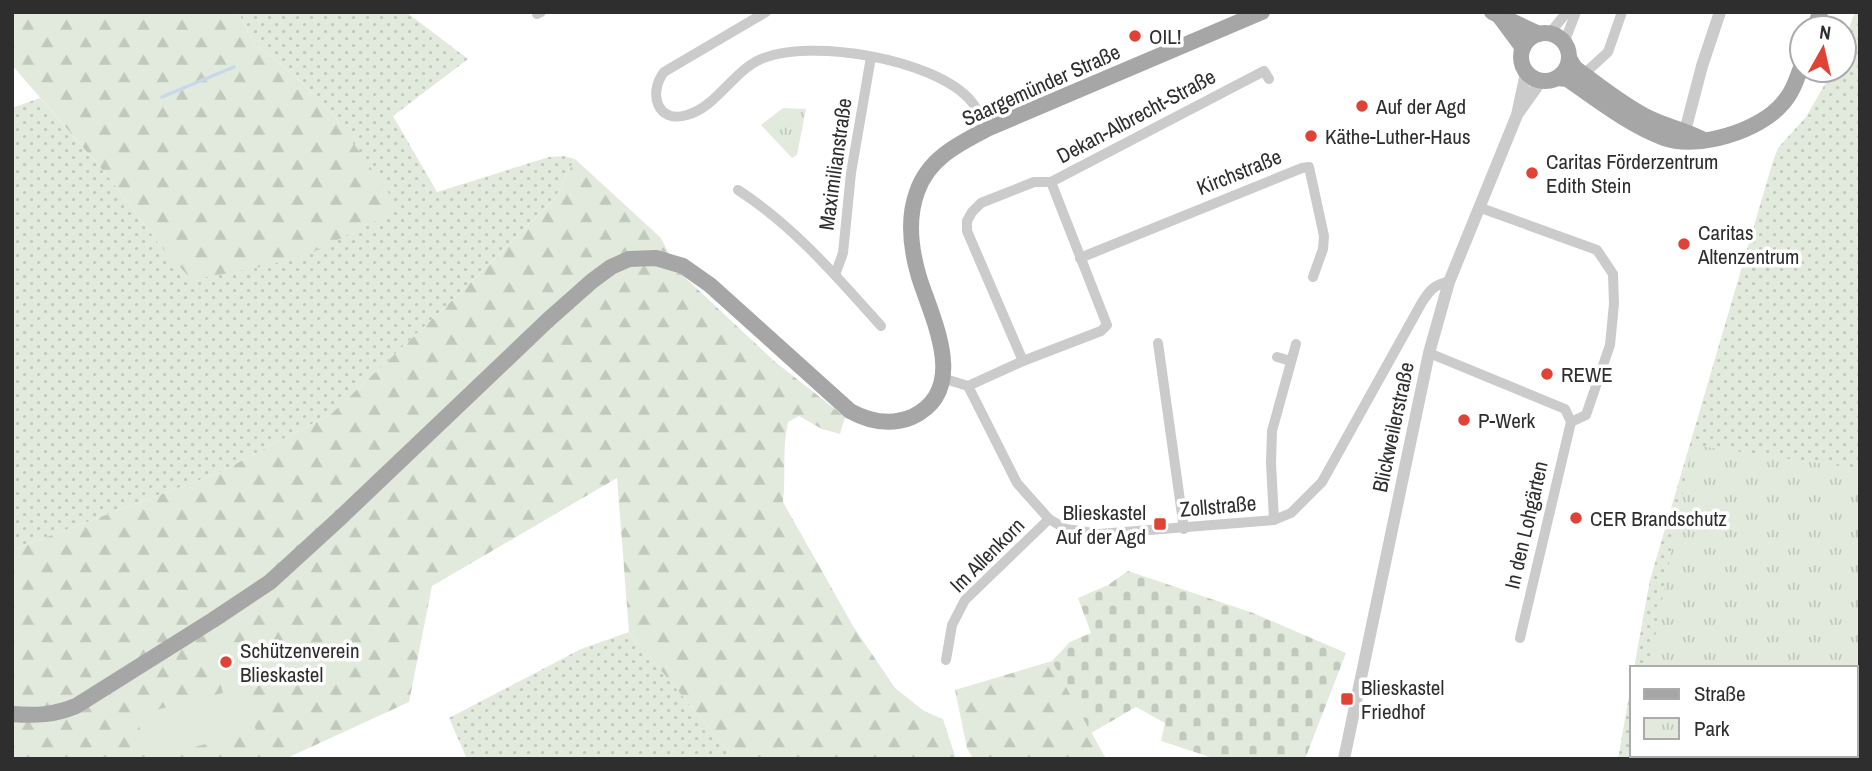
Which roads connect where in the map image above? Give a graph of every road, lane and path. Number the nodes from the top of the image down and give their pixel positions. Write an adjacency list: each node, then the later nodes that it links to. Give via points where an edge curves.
1 (766, 12): 11 (street, via 664,72 655,87 658,106 676,117 688,115 757,61 783,52 817,50)
2 (1262, 12): 17 (main road, Saargemünder Straße)
3 (1567, 12): 8 (street)
4 (1576, 12): 10 (street)
5 (1622, 12): 12 (street, via 1609,49)
6 (1720, 12): 18 (street)
7 (1496, 15): 8 (main road); 9 (main road)
8 (1544, 34): 9 (main road, via 1532,37); 10 (main road)
9 (1523, 48): 13 (main road, via 1521,61)
10 (1566, 51): 12 (main road); 14 (main road, via 1567,66)
11 (871, 57): 17 (street, via 920,70 955,88 970,100); 23 (street, Maximilianstraße, via 849,185 843,253)
12 (1584, 75): 18 (main road)
13 (1533, 77): 14 (main road); 21 (street, Blickweilerstraße)
14 (1558, 78): 18 (main road, via 1567,79 1633,123 1665,138)
15 (1269, 79): 19 (street, Dekan-Albrecht-Straße, via 1264,71)
16 (1795, 84): 18 (main road, via 1777,110 1745,129 1718,138)
17 (987, 129): 33 (main road, Saargemünder Straße, via 934,163 912,208 912,247 942,350)
18 (1684, 136)
19 (1051, 182): 22 (street); 32 (street, Dekan-Albrecht-Straße, via 1034,182 981,203 967,221 967,231)
20 (738, 190): 23 (street, Maximilianstraße, via 782,222)
21 (1481, 208): 25 (street, Blickweilerstraße); 35 (street, In den Lohgärten, via 1590,247 1600,252 1614,274 1610,345 1586,415)
22 (1080, 258): 24 (street, Kirchstraße, via 1309,167 1324,236); 32 (street, via 1107,325)
23 (835, 275): 26 (street, Maximilianstraße)
24 (1313, 277)
25 (1450, 282): 29 (street, Blickweilerstraße); 37 (street, Zollstraße, via 1439,283 1421,304 1322,482 1299,506)
26 (881, 326)
27 (1158, 343): 38 (street)
28 (1296, 344): 31 (street)
29 (1429, 352): 35 (street, via 1565,409); 42 (street, Blickweilerstraße)
30 (1277, 357): 31 (street)
31 (1291, 361): 37 (street, via 1272,431)
32 (1023, 362): 34 (street)
33 (943, 378): 34 (street); 41 (main road, via 932,400 913,416 889,423 869,420 850,411 683,266 656,258 629,260 592,281 548,320 270,582 76,706 47,715)
34 (968, 386): 36 (street, Zollstraße, via 1017,483)
35 (1571, 422): 39 (street, In den Lohgärten)
36 (1049, 519): 38 (street, Zollstraße, via 1082,533); 40 (street, Im Allenkorn, via 965,600 952,625)
37 (1274, 520): 38 (street, Zollstraße)
38 (1184, 529)
39 (1520, 638)
40 (946, 660)
41 (12, 714)
42 (1344, 759)

